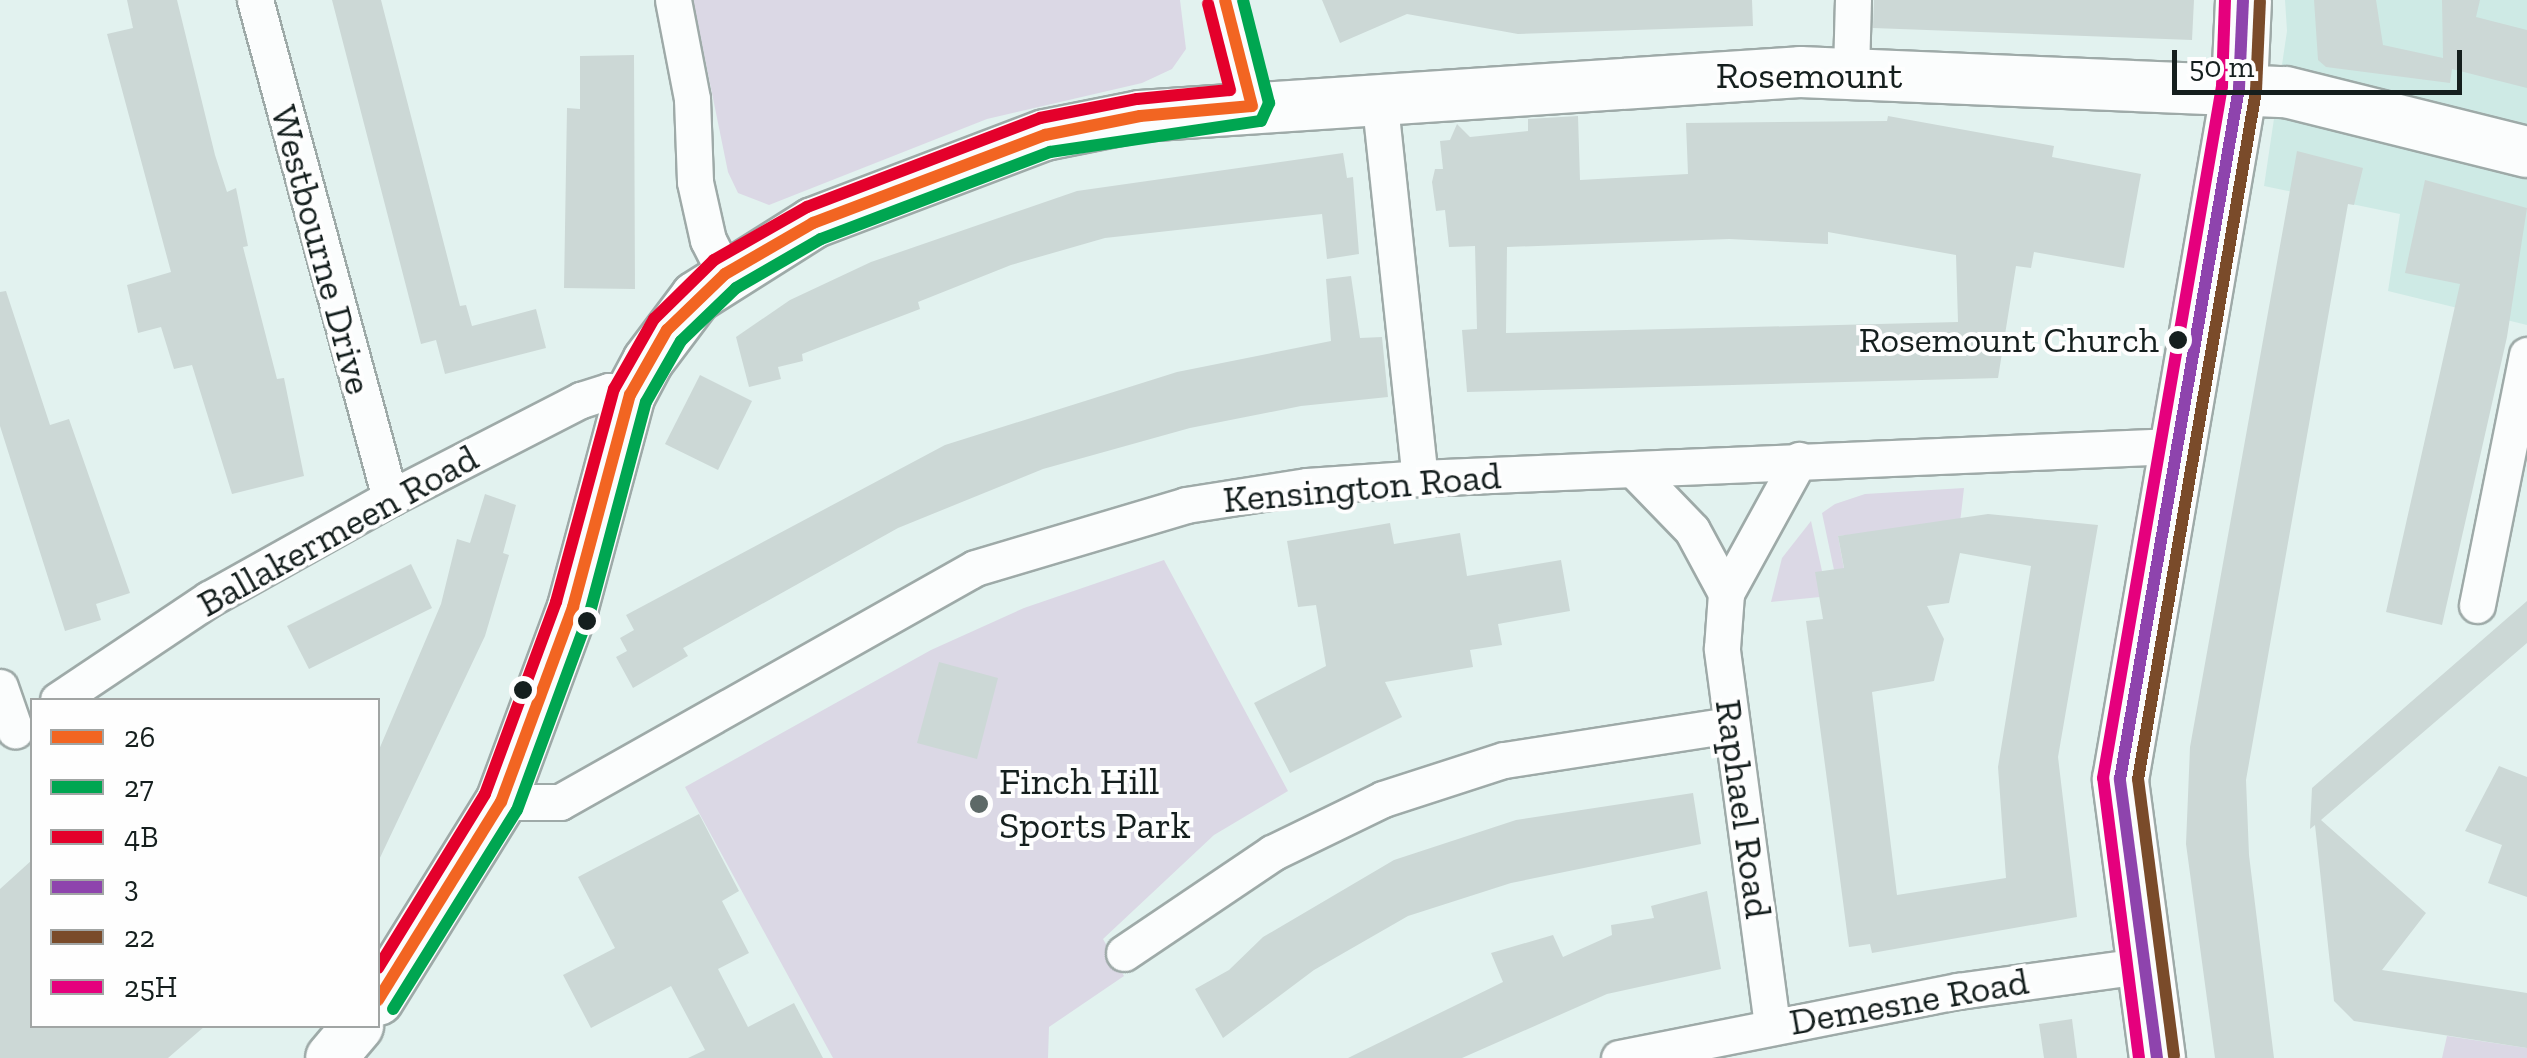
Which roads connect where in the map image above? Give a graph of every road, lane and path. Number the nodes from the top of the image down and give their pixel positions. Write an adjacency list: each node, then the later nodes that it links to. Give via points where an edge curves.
1 (255, 0): 18 (street, Westbourne Drive)
2 (673, 0): 11 (street, via 692,99 695,182 708,240)
3 (1225, 0): 9 (street)
4 (1852, 0): 6 (street)
5 (2243, 0): 7 (main road)
6 (1851, 72): 7 (main road, Rosemount); 8 (main road, Rosemount)
7 (2239, 88): 10 (main road, Rosemount, via 2304,95); 14 (main road)
8 (1379, 96): 9 (main road, Rosemount); 17 (street)
9 (1252, 106): 11 (main road, Rosemount, via 1140,116 1046,135 814,224)
10 (2527, 152)
11 (724, 274): 13 (main road, Rosemount, via 667,330)
12 (2527, 355): 20 (street)
13 (630, 396): 18 (street, Ballakermeen Road, via 610,391 580,400); 25 (main road, Rosemount, via 573,607)
14 (2174, 446): 15 (street, Kensington Road); 27 (main road, via 2120,779)
15 (1799, 460): 16 (street, Kensington Road); 19 (street, Raphael Road)
16 (1634, 470): 17 (street, Kensington Road); 19 (street, via 1692,530)
17 (1420, 478): 25 (street, Kensington Road, via 1186,504 975,568 560,802)
18 (390, 498): 22 (street, Ballakermeen Road, via 209,599)
19 (1726, 593): 23 (street, Raphael Road, via 1722,648)
20 (2477, 606)
21 (0, 687): 24 (street)
22 (61, 698)
23 (1731, 725): 26 (street, via 1504,760 1383,800 1272,853); 29 (street, Raphael Road)
24 (16, 729)
25 (501, 802): 28 (main road, Rosemount)
26 (1124, 953)
27 (2140, 966): 29 (street, Demesne Road); 33 (main road)
28 (380, 997)
29 (1772, 1026): 32 (street, Demesne Road)
30 (356, 1028): 31 (main road)
31 (331, 1058)
32 (1620, 1058)
33 (2157, 1058)

